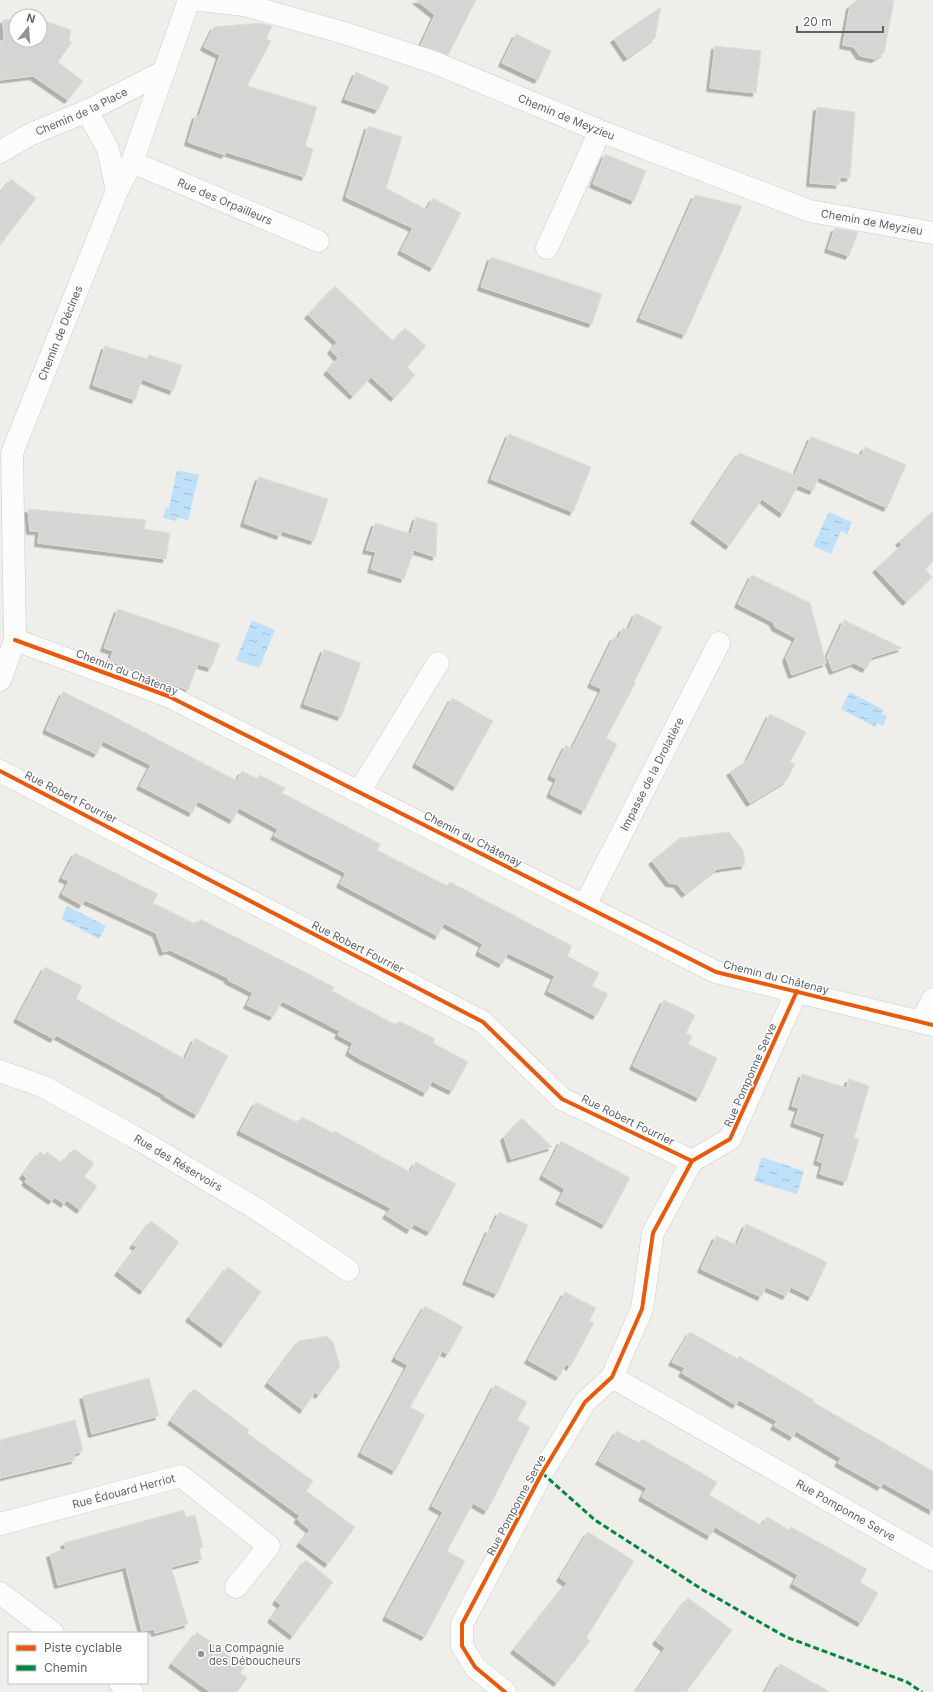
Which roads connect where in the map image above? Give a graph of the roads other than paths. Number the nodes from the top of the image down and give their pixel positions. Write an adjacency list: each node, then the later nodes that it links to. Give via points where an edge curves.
1 (189, 0): 3 (street, Chemin de Décines)
2 (200, 0): 5 (street, Chemin de Meyzieu, via 244,5 369,41 433,62)
3 (163, 72): 4 (street, Chemin de la Place); 7 (street, Chemin de Décines)
4 (87, 111): 6 (street, Chemin de la Place, via 31,134); 8 (street, via 108,149)
5 (600, 131): 9 (street, Chemin de Meyzieu, via 810,211); 11 (street)
6 (0, 152)
7 (132, 162): 8 (street, Chemin de Décines); 10 (street, Rue des Orpailleurs)
8 (117, 191): 12 (street, Chemin de Décines)
9 (933, 233)
10 (318, 241)
11 (547, 248)
12 (6, 451): 13 (street, Chemin de Décines)
13 (15, 640): 16 (street, Chemin de Décines); 18 (street, Chemin du Châtenay, via 168,696)
14 (719, 643): 19 (street, Impasse de la Drolatière)
15 (438, 663): 18 (street)
16 (0, 680)
17 (0, 771): 24 (street, Rue Robert Fourrier, via 483,1022 562,1099)
18 (359, 792): 19 (street, Chemin du Châtenay)
19 (585, 905): 20 (street, Chemin du Châtenay, via 716,972)
20 (797, 991): 22 (street, Chemin du Châtenay); 24 (street, Rue Pomponne Serve, via 730,1139)
21 (933, 999): 22 (street)
22 (927, 1023)
23 (0, 1071): 25 (street, Rue des Réservoirs, via 44,1087 138,1139 255,1208)
24 (692, 1161): 26 (street, Rue Pomponne Serve, via 653,1234 642,1309)
25 (348, 1270)
26 (612, 1377): 28 (street, Rue Pomponne Serve); 34 (street, Rue Pomponne Serve, via 585,1402 542,1473 462,1624 462,1646 474,1667)
27 (0, 1524): 29 (street, Rue Édouard Herriot, via 181,1476 269,1546)
28 (933, 1560)
29 (236, 1587)
30 (0, 1593): 31 (street)
31 (52, 1632)
32 (121, 1684): 33 (street)
33 (132, 1692)
34 (506, 1692)

